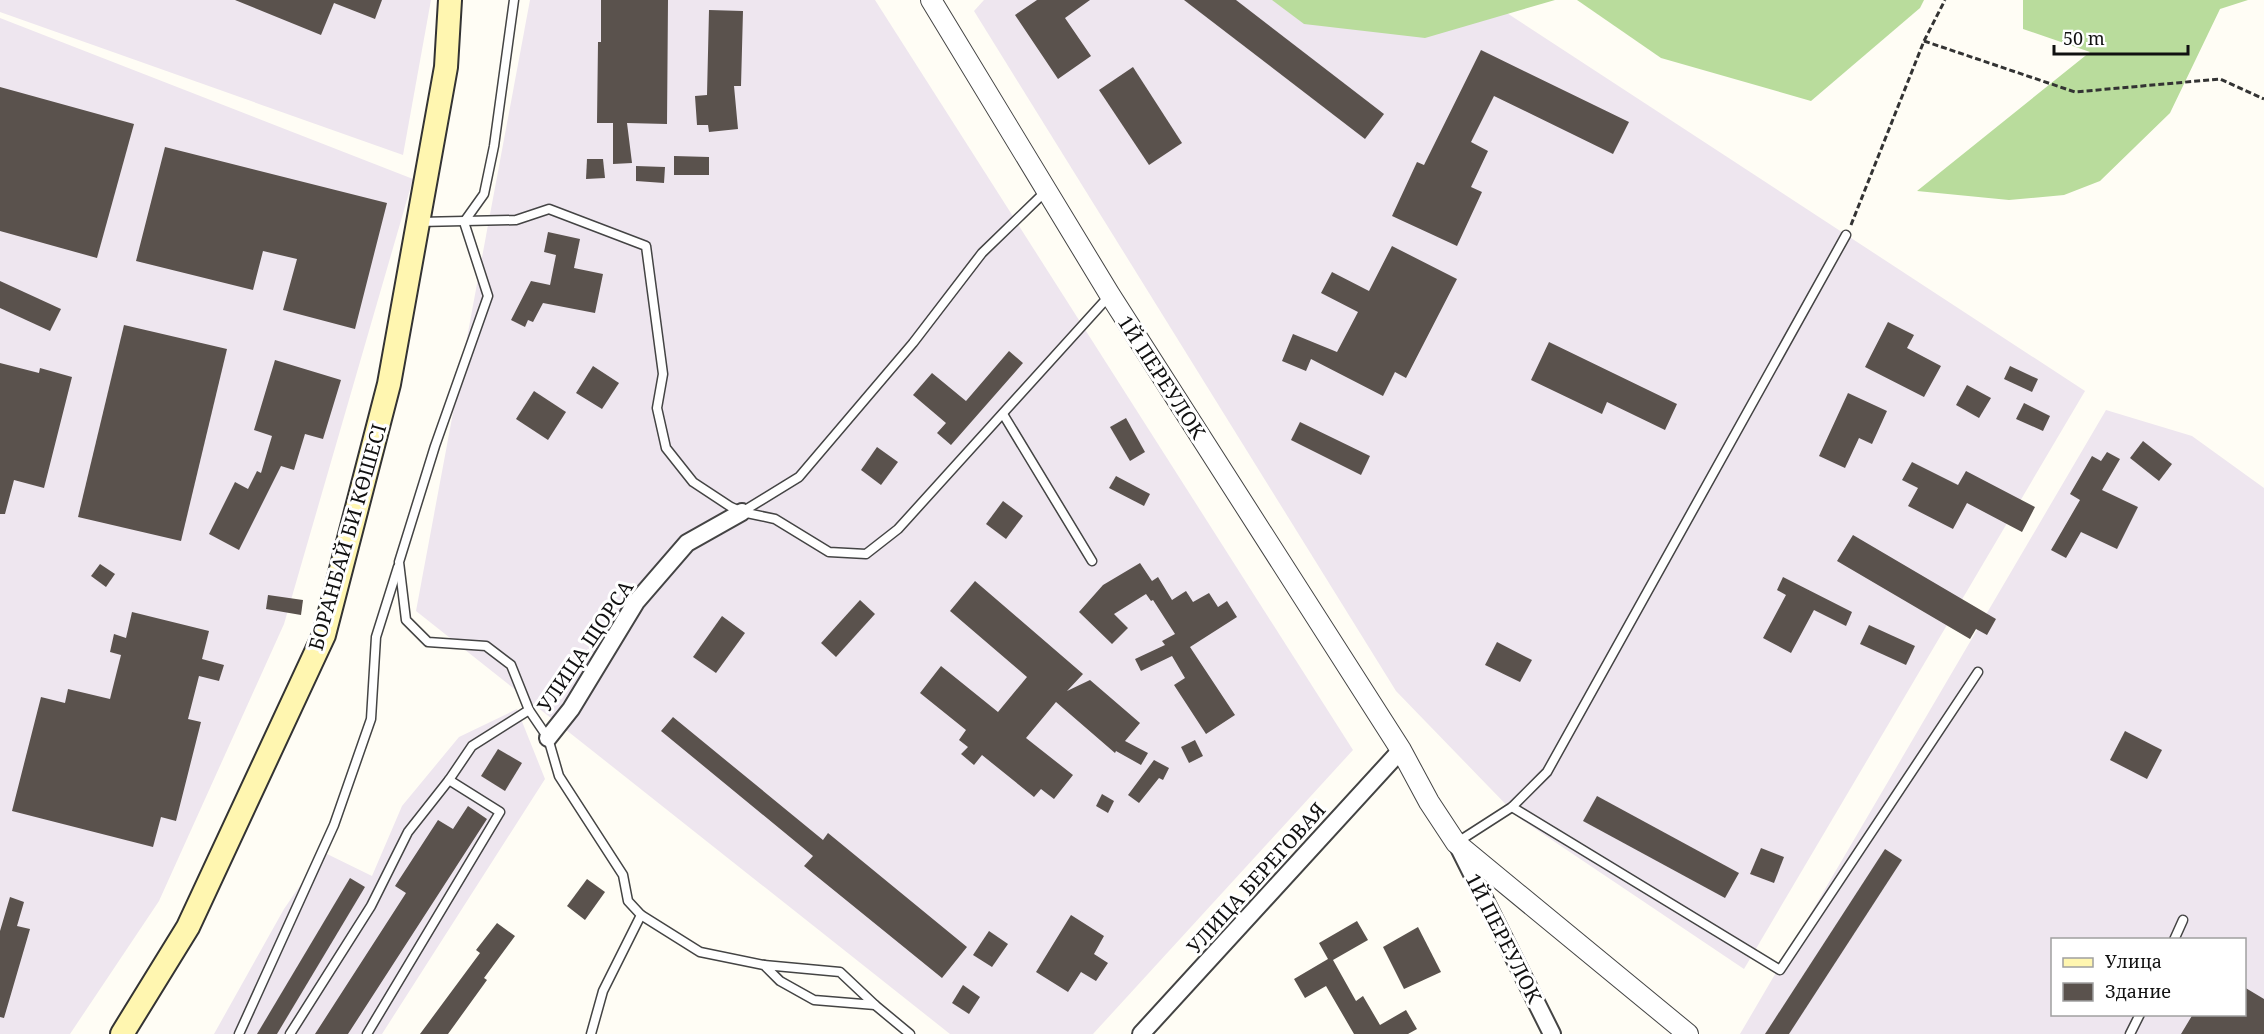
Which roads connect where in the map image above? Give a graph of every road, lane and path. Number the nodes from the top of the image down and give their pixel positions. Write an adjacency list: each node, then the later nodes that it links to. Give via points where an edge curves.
1 (450, 0): 8 (main road, БОРАНБАЙ БИ КӨШЕСІ, via 446,68)
2 (514, 0): 9 (lane, via 484,194)
3 (931, 0): 7 (street, 1Й ПЕРЕУЛОК)
4 (1945, 0): 5 (path)
5 (1924, 40): 6 (path, via 2075,92 2220,79); 10 (path)
6 (2264, 99)
7 (1046, 190): 11 (street, 1Й ПЕРЕУЛОК); 13 (lane, via 982,253 913,343 799,477)
8 (418, 222): 9 (lane); 30 (main road, БОРАНБАЙ БИ КӨШЕСІ, via 389,384 324,635 188,927)
9 (464, 222): 13 (lane, via 516,220 549,209 646,246 663,374 657,408 666,448 693,482); 15 (lane, via 488,296)
10 (1846, 235): 21 (lane, via 1547,772)
11 (1110, 295): 12 (lane); 19 (street, 1Й ПЕРЕУЛОК)
12 (1003, 414): 13 (lane, via 898,529 866,554 829,552 775,519); 14 (lane)
13 (742, 512): 18 (street, УЛИЦА ЩОРСА, via 687,543 636,602 571,709)
14 (1092, 561)
15 (399, 562): 17 (lane, via 406,620 428,642 486,646 511,665); 31 (lane, via 376,637 371,719 334,825)
16 (1978, 672): 21 (lane, via 1780,970)
17 (529, 710): 18 (lane); 20 (lane, via 472,746)
18 (548, 738): 23 (lane, via 558,776 623,875 628,901)
19 (1401, 750): 22 (street, 1Й ПЕРЕУЛОК); 29 (street, УЛИЦА БЕРЕГОВАЯ)
20 (449, 780): 32 (lane, via 408,832 372,906); 33 (lane, via 500,812)
21 (1512, 807): 22 (lane)
22 (1456, 843): 36 (street, 1Й ПЕРЕУЛОК); 37 (street, 1Й ПЕРЕУЛОК)
23 (641, 915): 26 (lane, via 700,952); 34 (lane, via 603,991)
24 (2183, 920): 25 (lane)
25 (2174, 938)
26 (764, 965): 27 (lane, via 780,981 814,1000); 27 (lane, via 840,972)
27 (875, 1005): 35 (lane)
28 (2139, 1016): 38 (lane)
29 (1144, 1033)
30 (122, 1034)
31 (239, 1034)
32 (290, 1034)
33 (367, 1034)
34 (591, 1034)
35 (910, 1034)
36 (1552, 1034)
37 (1688, 1034)
38 (2130, 1034)

